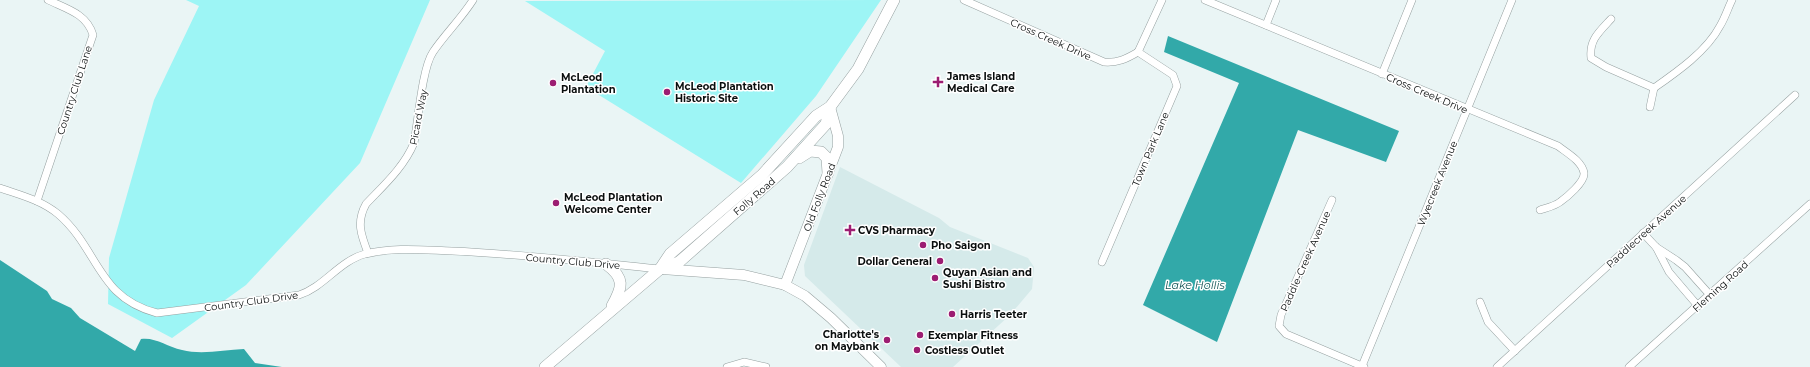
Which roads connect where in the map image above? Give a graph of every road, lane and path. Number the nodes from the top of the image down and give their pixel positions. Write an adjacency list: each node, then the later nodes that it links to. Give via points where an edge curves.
1 (48, 0): 24 (street, Country Club Lane, via 76,13 90,25 93,35)
2 (473, 0): 29 (street, Picard Way, via 432,52 426,68 414,143 410,152 362,211 359,231)
3 (894, 0): 18 (main road, Folly Road, via 858,69)
4 (964, 0): 13 (street, Cross Creek Drive, via 1104,62 1123,61)
5 (1162, 0): 13 (street)
6 (1206, 0): 12 (street, Cross Creek Drive)
7 (1276, 0): 12 (street)
8 (1412, 0): 14 (street)
9 (1512, 0): 19 (street, Wyecreek Avenue)
10 (1732, 0): 15 (street, via 1720,27 1703,47 1681,70)
11 (1611, 19): 15 (street, via 1590,47 1591,58)
12 (1266, 24): 14 (street, Cross Creek Drive)
13 (1138, 52): 30 (street, Town Park Lane, via 1173,75 1176,86)
14 (1382, 74): 19 (street, Cross Creek Drive)
15 (1654, 88): 17 (street)
16 (1795, 95): 27 (street, Paddlecreek Avenue)
17 (1650, 106)
18 (830, 107): 20 (main road, Folly Road, via 826,124); 21 (main road, Old Folly Road, via 838,136 838,147); 32 (main road, Folly Road, via 816,116 762,175 670,254)
19 (1467, 110): 26 (street, Cross Creek Drive, via 1558,146 1581,166 1584,173 1582,180 1560,202); 43 (street, Wyecreek Avenue)
20 (787, 167): 21 (main road, via 804,154 816,150 827,158); 32 (main road, Folly Road, via 680,262)
21 (828, 173): 33 (main road, Old Folly Road)
22 (0, 188): 24 (street, Country Club Drive)
23 (1332, 200): 43 (street, Paddle-Creek Avenue, via 1280,315 1279,326 1286,334)
24 (37, 201): 29 (street, Country Club Drive, via 58,215 78,235 118,294 144,309 157,313 299,295 309,292 348,261)
25 (1810, 204): 34 (street, Fleming Road)
26 (1540, 210)
27 (1643, 233): 28 (street); 38 (street, Paddlecreek Avenue)
28 (1656, 247): 34 (street, via 1676,260); 36 (street, via 1669,272)
29 (368, 253): 31 (street, Country Club Drive, via 393,248 475,252)
30 (1102, 262)
31 (606, 264): 32 (street, Country Club Drive); 37 (main road, via 617,272 621,287)
32 (660, 269): 33 (main road, via 744,275); 37 (main road, Folly Road)
33 (785, 284): 42 (main road, via 805,296 831,318)
34 (1710, 295): 36 (street, Fleming Road)
35 (1480, 302): 38 (street, via 1488,322)
36 (1698, 306): 45 (street, Fleming Road)
37 (608, 314): 39 (main road, Folly Road)
38 (1515, 351): 44 (street, Paddlecreek Avenue)
39 (545, 367)
40 (727, 367): 41 (street, via 744,362)
41 (766, 367)
42 (881, 367)
43 (1363, 367)
44 (1497, 367)
45 (1629, 367)

